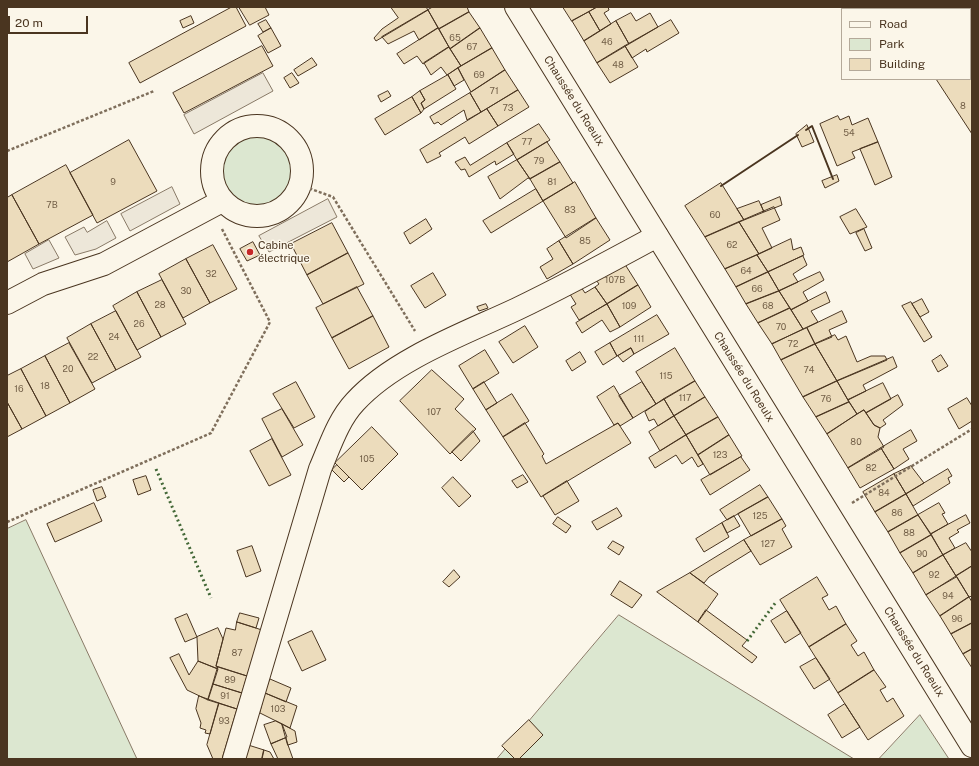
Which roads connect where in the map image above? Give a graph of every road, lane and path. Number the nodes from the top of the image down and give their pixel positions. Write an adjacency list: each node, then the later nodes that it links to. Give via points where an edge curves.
1 (516, 7): 6 (street, Chaussée du Roeulx)
2 (154, 91): 3 (path)
3 (7, 151)
4 (300, 185): 5 (street, via 294,197 272,214 245,215); 5 (street, via 300,156 293,143 282,133 269,127 255,125 240,128 228,135 218,146 212,160 211,174); 8 (path, via 333,197)
5 (216, 204): 7 (street, via 104,264 43,284); 11 (path, via 270,322 211,434)
6 (657, 236): 8 (street, via 519,308); 10 (street, Chaussée du Roeulx)
7 (7, 303)
8 (427, 351): 13 (street, via 382,378 355,402 339,426 320,468)
9 (972, 429): 10 (path)
10 (830, 516): 12 (street, Chaussée du Roeulx)
11 (7, 522)
12 (972, 746)
13 (234, 759)

